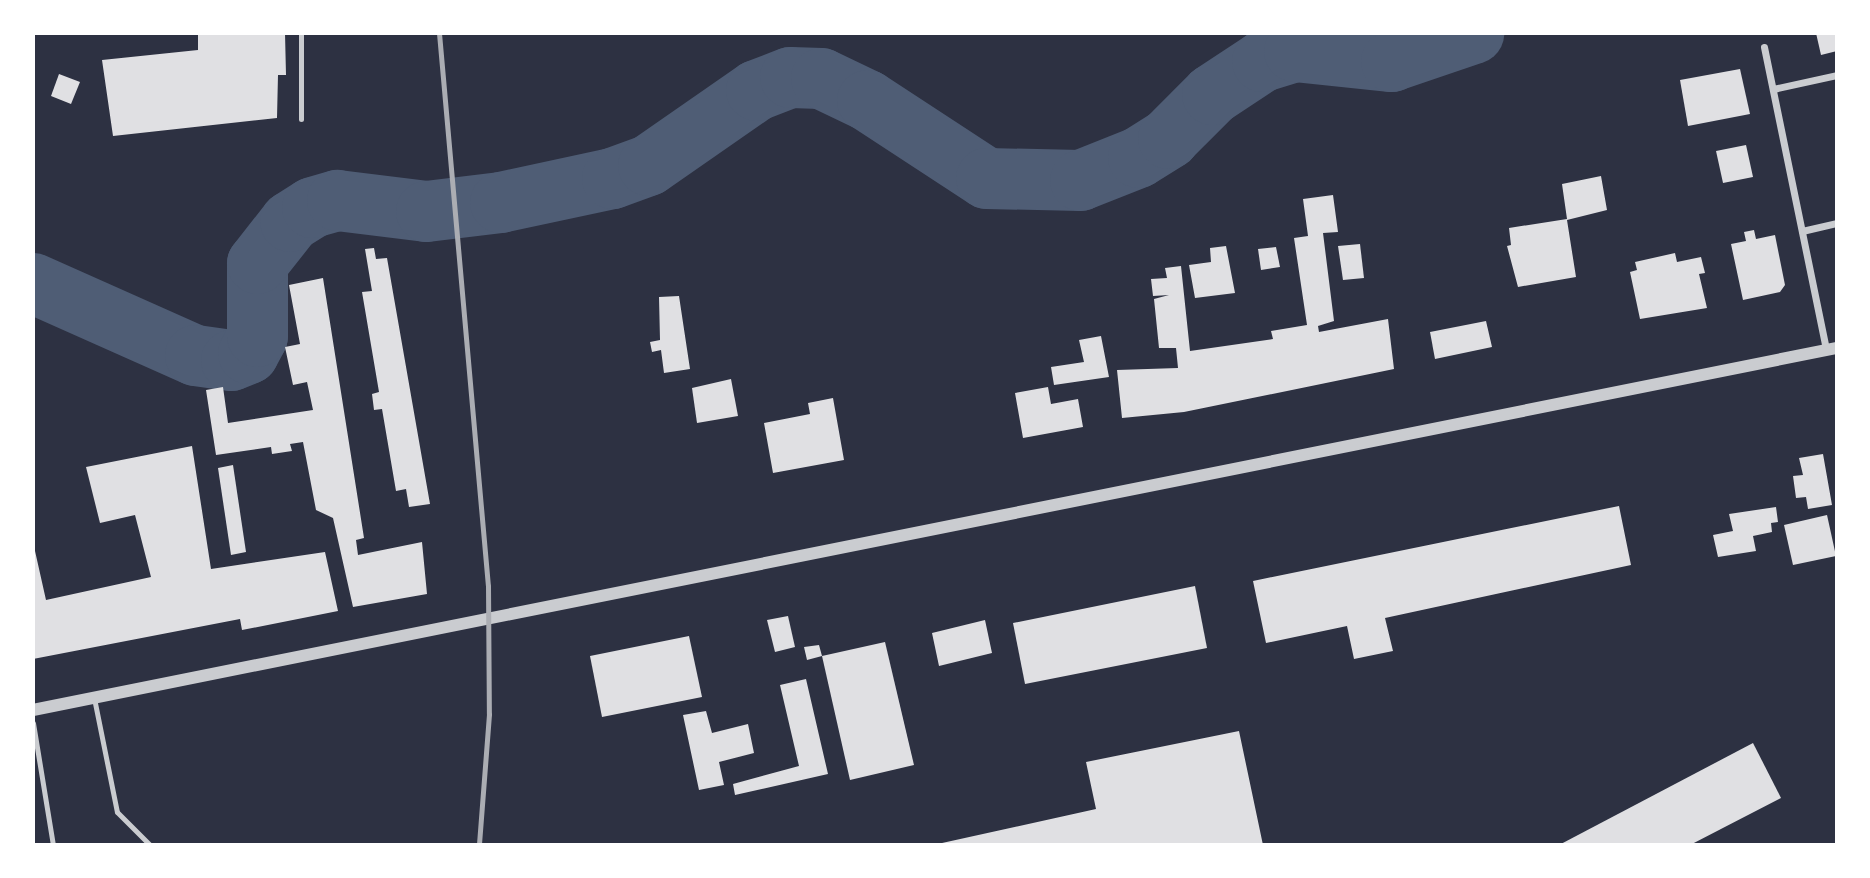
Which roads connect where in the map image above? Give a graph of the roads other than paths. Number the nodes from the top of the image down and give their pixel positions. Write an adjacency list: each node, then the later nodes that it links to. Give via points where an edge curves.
1 (301, 33): 5 (lane)
2 (1764, 47): 4 (street)
3 (1837, 75): 4 (street)
4 (1773, 89): 7 (street)
5 (301, 120)
6 (1837, 223): 7 (street)
7 (1801, 230): 8 (street)
8 (1831, 350): 9 (street)
9 (94, 698): 10 (street); 13 (lane, via 117,812)
10 (33, 710)
11 (33, 723): 12 (lane)
12 (53, 845)
13 (150, 845)

